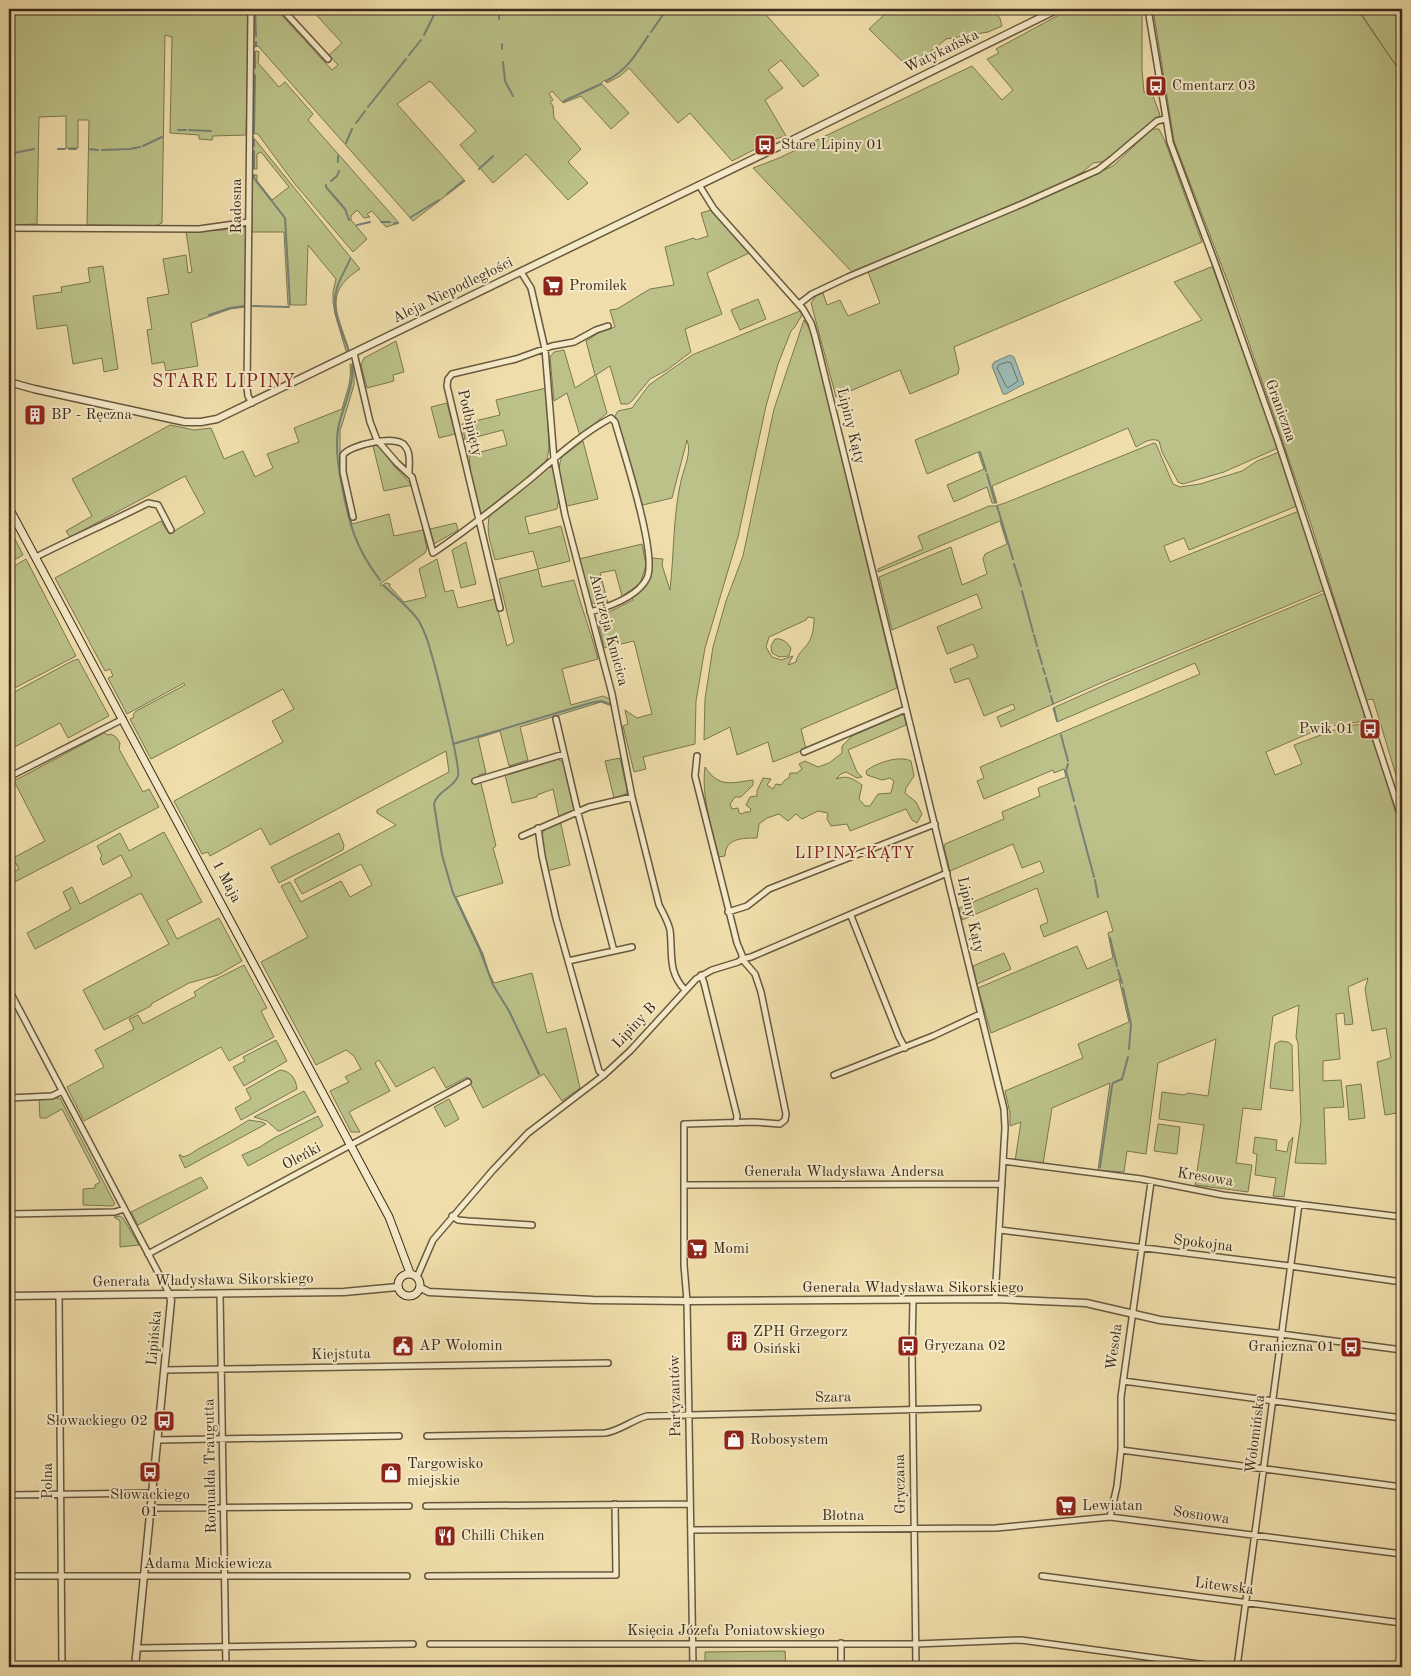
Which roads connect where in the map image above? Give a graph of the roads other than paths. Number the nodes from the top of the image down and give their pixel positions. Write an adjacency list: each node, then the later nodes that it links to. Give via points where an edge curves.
1 (251, 9): 9 (street, Radosna)
2 (282, 9): 5 (street)
3 (1058, 9): 6 (street, Watykańska)
4 (1148, 9): 7 (street, Graniczna)
5 (328, 60)
6 (891, 91): 8 (street, Aleja Niepodległości)
7 (1165, 119): 12 (street, via 1157,121 1089,174 848,277); 38 (street, Graniczna, via 1170,142 1278,441)
8 (699, 185): 11 (street, Aleja Niepodległości); 12 (street, Lipiny Kąty, via 714,208)
9 (249, 222): 10 (street, via 199,229); 17 (street, Radosna, via 247,388)
10 (9, 228)
11 (521, 272): 14 (street, Andrzeja Kmicica, via 531,288); 15 (street, Aleja Niepodległości)
12 (799, 304): 28 (street, Lipiny Kąty, via 815,336)
13 (608, 326): 14 (street, Podbipięty, via 574,342)
14 (545, 349): 19 (street, Andrzeja Kmicica); 23 (street, Podbipięty, via 452,374 448,379)
15 (354, 353): 17 (street, Aleja Niepodległości); 18 (street)
16 (9, 382): 17 (street, Aleja Niepodległości, via 190,422 217,419)
17 (252, 404)
18 (377, 440): 20 (street); 20 (street, via 403,443 409,458); 22 (street, via 350,448 343,455 343,472)
19 (554, 458): 23 (street); 27 (street, Andrzeja Kmicica); 27 (street, via 611,418 615,422 647,540 650,565 646,580 638,590 610,607)
20 (409, 473): 23 (street, via 415,484 432,553)
21 (9, 508): 25 (main road, 1 Maja)
22 (353, 517)
23 (479, 521): 26 (street, Podbipięty)
24 (171, 530): 25 (street, via 158,505 148,503)
25 (36, 557): 29 (main road, 1 Maja)
26 (500, 608)
27 (590, 612): 36 (street, Andrzeja Kmicica, via 612,694)
28 (906, 709): 31 (street); 39 (street, Lipiny Kąty)
29 (123, 719): 34 (street); 60 (main road, 1 Maja)
30 (556, 719): 32 (street)
31 (804, 752)
32 (564, 754): 35 (street); 37 (street)
33 (697, 756): 43 (street, via 694,776)
34 (9, 777)
35 (476, 781)
36 (632, 797): 37 (street); 51 (street, Andrzeja Kmicica, via 659,905 670,931 675,976)
37 (578, 811): 40 (street); 46 (street)
38 (1402, 819)
39 (934, 824): 42 (street, Lipiny Kąty); 43 (street, via 769,889 746,906)
40 (538, 828): 41 (street); 48 (street, via 545,872)
41 (522, 836)
42 (947, 874): 44 (street, Lipiny B); 52 (street, Lipiny Kąty)
43 (728, 912): 47 (street)
44 (851, 916): 47 (street, Lipiny B); 53 (street)
45 (632, 947): 46 (street)
46 (614, 950): 48 (street)
47 (742, 959): 49 (street, Lipiny B); 59 (street, via 755,974 761,992 786,1114 780,1124)
48 (568, 961): 54 (street, via 600,1071)
49 (701, 975): 51 (street, Lipiny B); 59 (street, via 737,1116)
50 (9, 990): 57 (street, Lipińska)
51 (685, 990): 54 (street, Lipiny B)
52 (980, 1014): 53 (street); 61 (street, Lipiny Kąty, via 1004,1109)
53 (904, 1048): 55 (street)
54 (604, 1075): 68 (street, Lipiny B, via 528,1133)
55 (834, 1075)
56 (468, 1082): 60 (street, Oleńki)
57 (62, 1092): 58 (street, via 52,1096); 66 (street, Lipińska)
58 (9, 1098)
59 (736, 1123): 64 (street, Partyzantów, via 684,1124)
60 (351, 1145): 73 (street, Oleńki); 75 (main road, 1 Maja, via 389,1217)
61 (1003, 1161): 62 (street, Kresowa); 63 (street, Lipiny Kąty)
62 (1151, 1182): 65 (street, Kresowa); 72 (street, Wesoła)
63 (1002, 1184): 64 (street, Generała Władysława Andersa); 71 (street, Lipiny Kąty)
64 (685, 1185): 85 (street, Partyzantów)
65 (1299, 1204): 69 (street, Kresowa); 74 (street, Wołomińska)
66 (124, 1209): 67 (street, via 115,1212); 73 (street, Lipińska)
67 (9, 1214)
68 (452, 1216): 70 (street, via 468,1222); 75 (street, Lipiny B)
69 (1402, 1217)
70 (532, 1225)
71 (1000, 1230): 72 (street, Spokojna); 83 (street, Lipiny Kąty)
72 (1142, 1248): 74 (street, Spokojna); 86 (street, Wesoła)
73 (148, 1254): 80 (street, Lipińska)
74 (1290, 1266): 76 (street, Spokojna); 87 (street, Wołomińska)
75 (414, 1275): 77 (main road, via 401,1277); 78 (main road)
76 (1402, 1282)
77 (398, 1287): 78 (main road, via 404,1295 410,1296); 79 (street, Generała Władysława Sikorskiego, via 344,1292)
78 (421, 1288): 85 (street, Generała Władysława Sikorskiego, via 430,1292 503,1296)
79 (220, 1294): 80 (street, Generała Władysława Sikorskiego); 91 (street, Romualda Traugutta)
80 (170, 1295): 82 (street, Generała Władysława Sikorskiego); 90 (street, Lipińska)
81 (9, 1296): 82 (street, Generała Władysława Sikorskiego)
82 (59, 1296): 106 (street, Polna)
83 (995, 1299): 84 (street, Generała Władysława Sikorskiego); 86 (street, Generała Władysława Sikorskiego, via 1086,1303)
84 (913, 1300): 85 (street, Generała Władysława Sikorskiego); 95 (street, Gryczana)
85 (687, 1301): 96 (street, Partyzantów)
86 (1133, 1313): 87 (street, Generała Władysława Sikorskiego, via 1160,1320); 92 (street, Wesoła)
87 (1282, 1334): 88 (street, Generała Władysława Sikorskiego); 93 (street, Wołomińska)
88 (1402, 1350)
89 (608, 1363): 91 (street, Kiejstuta)
90 (165, 1370): 91 (street, Kiejstuta); 101 (street, Lipińska)
91 (222, 1370): 100 (street, Romualda Traugutta)
92 (1123, 1381): 93 (street); 102 (street, Wesoła)
93 (1272, 1402): 97 (street); 103 (street, Wołomińska)
94 (978, 1408): 95 (street, Szara)
95 (912, 1409): 96 (street, Szara); 115 (street, Gryczana)
96 (688, 1415): 99 (street, Szara, via 647,1416 605,1434); 109 (street, Partyzantów)
97 (1402, 1418)
98 (399, 1436): 100 (street)
99 (428, 1436)
100 (222, 1438): 101 (street); 112 (street, Romualda Traugutta)
101 (158, 1440): 105 (street, Lipińska)
102 (1121, 1450): 103 (street); 114 (street, Wesoła)
103 (1264, 1468): 104 (street); 118 (street, Wołomińska)
104 (1402, 1486)
105 (153, 1493): 106 (street); 113 (street, Lipińska)
106 (60, 1494): 107 (street); 121 (street, Polna)
107 (9, 1495)
108 (615, 1504): 109 (street); 111 (street); 124 (street, via 616,1575)
109 (690, 1504): 117 (street, Partyzantów)
110 (409, 1506): 112 (street)
111 (426, 1506)
112 (223, 1507): 113 (street); 126 (street, Romualda Traugutta)
113 (151, 1508): 122 (street, Lipińska)
114 (1110, 1517): 116 (street, Sosnowa); 118 (street, Sosnowa)
115 (914, 1528): 116 (street, Błotna); 117 (street, Błotna); 133 (street, Gryczana)
116 (996, 1528)
117 (691, 1530): 131 (street, Partyzantów)
118 (1255, 1536): 119 (street, Sosnowa); 127 (street, Wołomińska)
119 (1402, 1554)
120 (9, 1576): 121 (street, Adama Mickiewicza)
121 (61, 1576): 122 (street, Adama Mickiewicza); 136 (street, Polna)
122 (144, 1576): 126 (street, Adama Mickiewicza); 135 (street, Lipińska)
123 (406, 1576): 126 (street, Adama Mickiewicza)
124 (428, 1576)
125 (1042, 1576): 127 (street, Litewska)
126 (225, 1577): 134 (street, Romualda Traugutta)
127 (1245, 1602): 128 (street, Litewska); 143 (street, Wołomińska)
128 (1402, 1624)
129 (413, 1644): 134 (street)
130 (430, 1644): 131 (street, Księcia Józefa Poniatowskiego)
131 (692, 1644): 132 (street, Księcia Józefa Poniatowskiego); 139 (street, Partyzantów)
132 (841, 1644): 133 (street, Księcia Józefa Poniatowskiego); 140 (street)
133 (916, 1644): 141 (street, Gryczana); 142 (street, Księcia Józefa Poniatowskiego, via 1021,1640)
134 (226, 1646): 135 (street); 138 (street, Romualda Traugutta)
135 (138, 1648): 137 (street, Lipińska)
136 (62, 1667)
137 (136, 1667)
138 (226, 1667)
139 (693, 1667)
140 (842, 1667)
141 (916, 1667)
142 (1221, 1667)
143 (1237, 1667)

